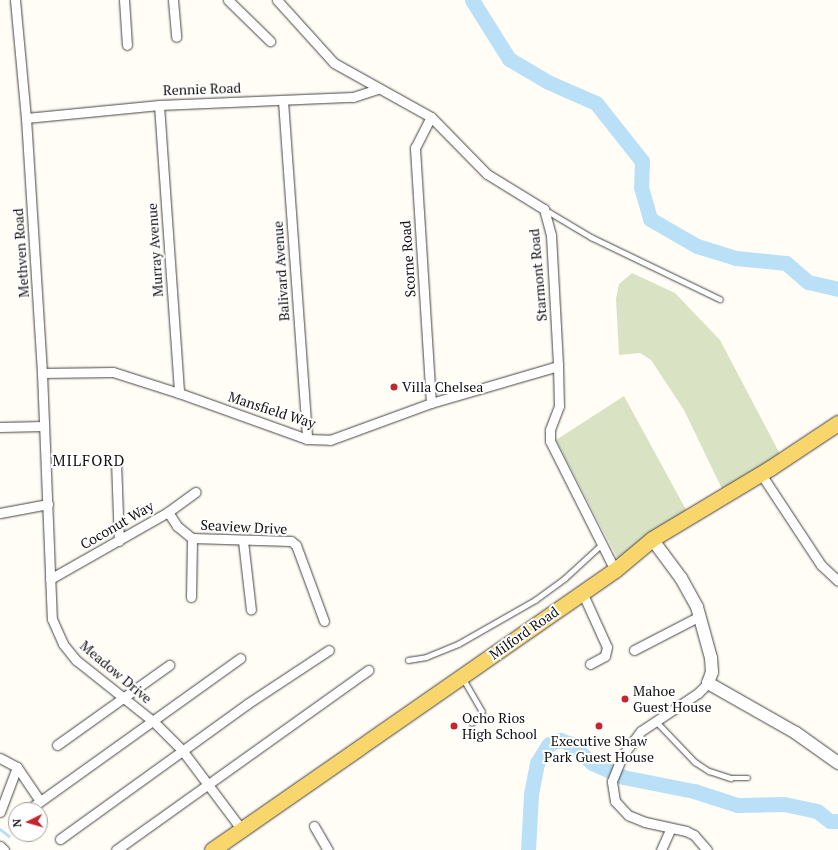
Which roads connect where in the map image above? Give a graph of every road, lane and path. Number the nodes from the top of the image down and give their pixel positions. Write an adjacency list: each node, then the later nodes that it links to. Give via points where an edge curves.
1 (15, 0): 13 (street, Methven Road)
2 (124, 0): 8 (street)
3 (173, 0): 6 (street)
4 (228, 0): 7 (street)
5 (276, 0): 9 (street, Starmont Road, via 334,63)
6 (176, 37)
7 (270, 41)
8 (127, 45)
9 (377, 89): 10 (street, Rennie Road, via 352,97); 12 (street, Starmont Road)
10 (283, 101): 11 (street, Rennie Road); 23 (street, Balivard Avenue)
11 (159, 104): 13 (street, Rennie Road); 18 (street, Murray Avenue)
12 (431, 117): 14 (street, Starmont Road, via 487,174); 19 (street, Scorne Road, via 415,148)
13 (26, 118): 17 (street, Methven Road)
14 (544, 209): 15 (lane, via 591,237); 16 (street, Starmont Road, via 551,235)
15 (720, 299)
16 (558, 366): 19 (street, Mansfield Way); 34 (street, Starmont Road, via 559,406 550,430 550,441)
17 (42, 373): 18 (street, Mansfield Way, via 113,372); 21 (street, Methven Road)
18 (179, 393): 23 (street, Mansfield Way)
19 (431, 403): 23 (street, Mansfield Way, via 330,440)
20 (838, 422): 25 (main road, Milford Road)
21 (44, 426): 22 (street); 27 (street, Methven Road)
22 (0, 427)
23 (307, 439)
24 (116, 461): 32 (street)
25 (760, 474): 31 (main road, Milford Road); 37 (street, via 821,565)
26 (196, 492): 28 (street, Coconut Way)
27 (48, 504): 29 (street); 36 (street, Meadow Drive)
28 (168, 512): 30 (street, Seaview Drive, via 177,526); 32 (street, Coconut Way)
29 (0, 513)
30 (192, 538): 33 (street, Seaview Drive); 39 (street)
31 (652, 539): 35 (main road, Milford Road); 41 (street, via 681,578)
32 (119, 541): 36 (street, Coconut Way)
33 (243, 541): 40 (street); 42 (street, Seaview Drive, via 291,541 296,545)
34 (601, 545): 35 (street, Starmont Road); 46 (lane, via 564,579 535,600 458,644)
35 (615, 570): 38 (main road, Milford Road)
36 (50, 579): 52 (street, Meadow Drive, via 52,619 63,644 76,660)
37 (838, 581)
38 (582, 592): 47 (street, via 607,646 605,656); 50 (main road, Milford Road)
39 (191, 597)
40 (251, 610)
41 (700, 616): 44 (street); 51 (street, via 712,658 712,672)
42 (324, 621)
43 (329, 650): 57 (street)
44 (634, 650)
45 (240, 658): 54 (street)
46 (408, 660)
47 (590, 664)
48 (168, 665): 52 (street)
49 (368, 670): 62 (street)
50 (462, 677): 55 (lane, via 482,711 482,716); 67 (main road, Milford Road)
51 (708, 684): 53 (street); 59 (street, via 796,733)
52 (126, 696): 54 (street, Meadow Drive); 56 (street)
53 (655, 720): 61 (lane, via 695,762 709,771 731,778); 66 (street, via 631,742 618,763 612,780 613,795 621,809 634,818)
54 (154, 722): 57 (street, Meadow Drive); 63 (street)
55 (472, 723)
56 (57, 745)
57 (182, 750): 62 (street, Meadow Drive); 68 (street)
58 (0, 758): 60 (street)
59 (838, 763)
60 (17, 767): 63 (street); 64 (street)
61 (748, 778)
62 (206, 785): 67 (street, Meadow Drive); 71 (street)
63 (40, 801)
64 (0, 812)
65 (314, 826): 73 (street)
66 (671, 828): 74 (street); 75 (street, via 694,835)
67 (242, 830): 72 (main road, Milford Road)
68 (60, 839)
69 (0, 846): 70 (street)
70 (4, 850)
71 (116, 850)
72 (212, 850)
73 (328, 850)
74 (661, 850)
75 (707, 850)

